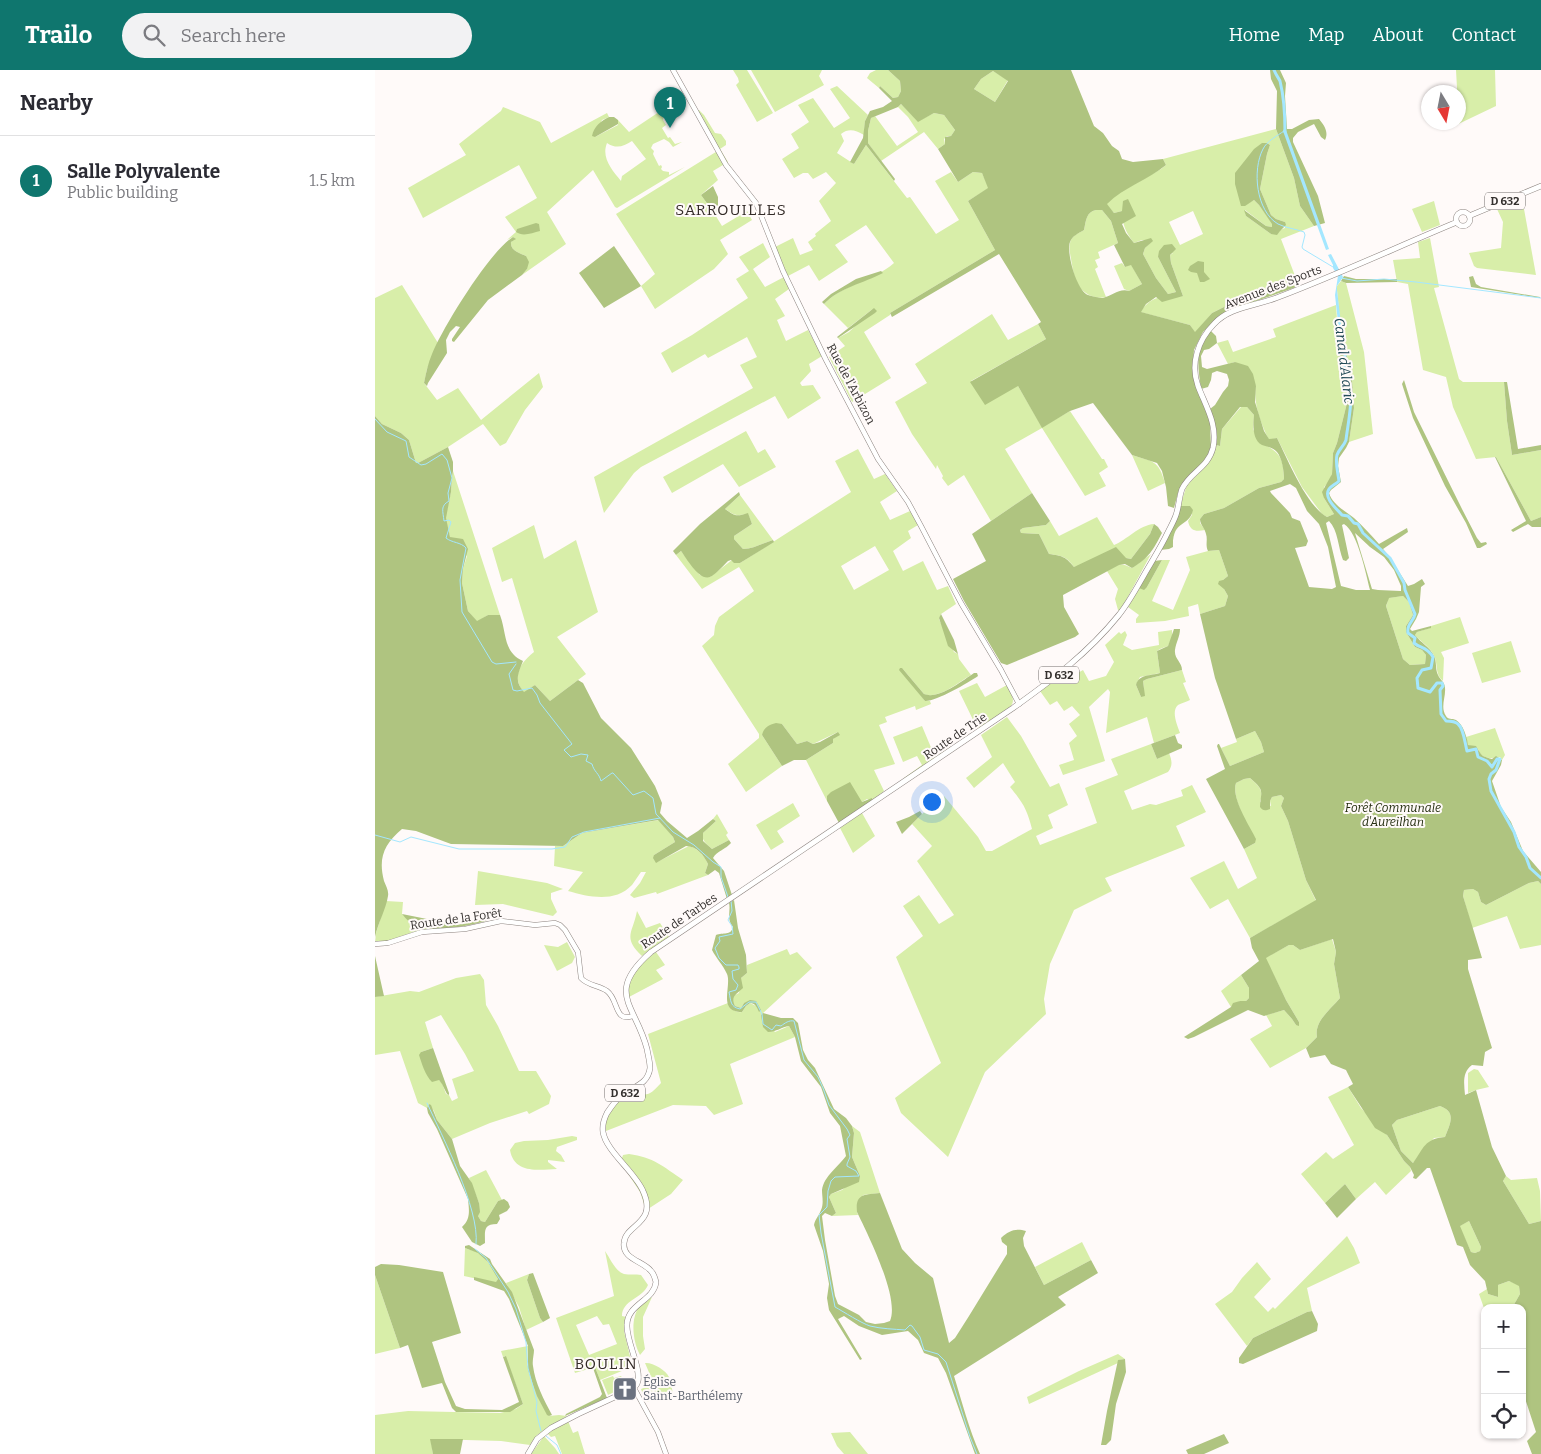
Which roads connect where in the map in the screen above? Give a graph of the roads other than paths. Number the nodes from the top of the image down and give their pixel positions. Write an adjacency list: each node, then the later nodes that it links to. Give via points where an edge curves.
1 (673, 70): 6 (street, Rue de l'Arbizon, via 726,165 756,203 783,271 826,360 878,459 912,510)
2 (1541, 186): 3 (main road, Avenue des Sports / D 632)
3 (1469, 216): 4 (main road, Avenue des Sports, via 1460,213); 4 (main road, Avenue des Sports, via 1467,225 1461,226)
4 (1457, 222): 5 (main road, Avenue des Sports / D 632, via 1274,298 1232,311 1215,322 1204,335 1196,354 1195,373 1213,424 1213,449 1203,467 1183,487 1174,519)
5 (1155, 554): 6 (main road, Route de Trie / D 632, via 1110,626 1061,673)
6 (1019, 704): 7 (main road, Route de Trie / D 632)
7 (727, 901): 9 (main road, Route de Tarbes / D 632, via 639,962 626,988)
8 (375, 944): 9 (street, Route de la Forêt, via 422,932 465,929 501,921 535,925 555,923 565,930 578,952 581,978 607,991 619,1015)
9 (633, 1016): 10 (main road, Route de Tarbes / D 632, via 643,1035 650,1069 643,1082 615,1101 603,1123 603,1131 609,1145 640,1185 647,1201 643,1219 625,1236 624,1241 624,1250 650,1270 656,1282 652,1293 635,1307 628,1318 627,1331 638,1379)
10 (634, 1388): 11 (main road, via 551,1428 537,1439); 12 (street, via 658,1432)
11 (529, 1454)
12 (665, 1454)

